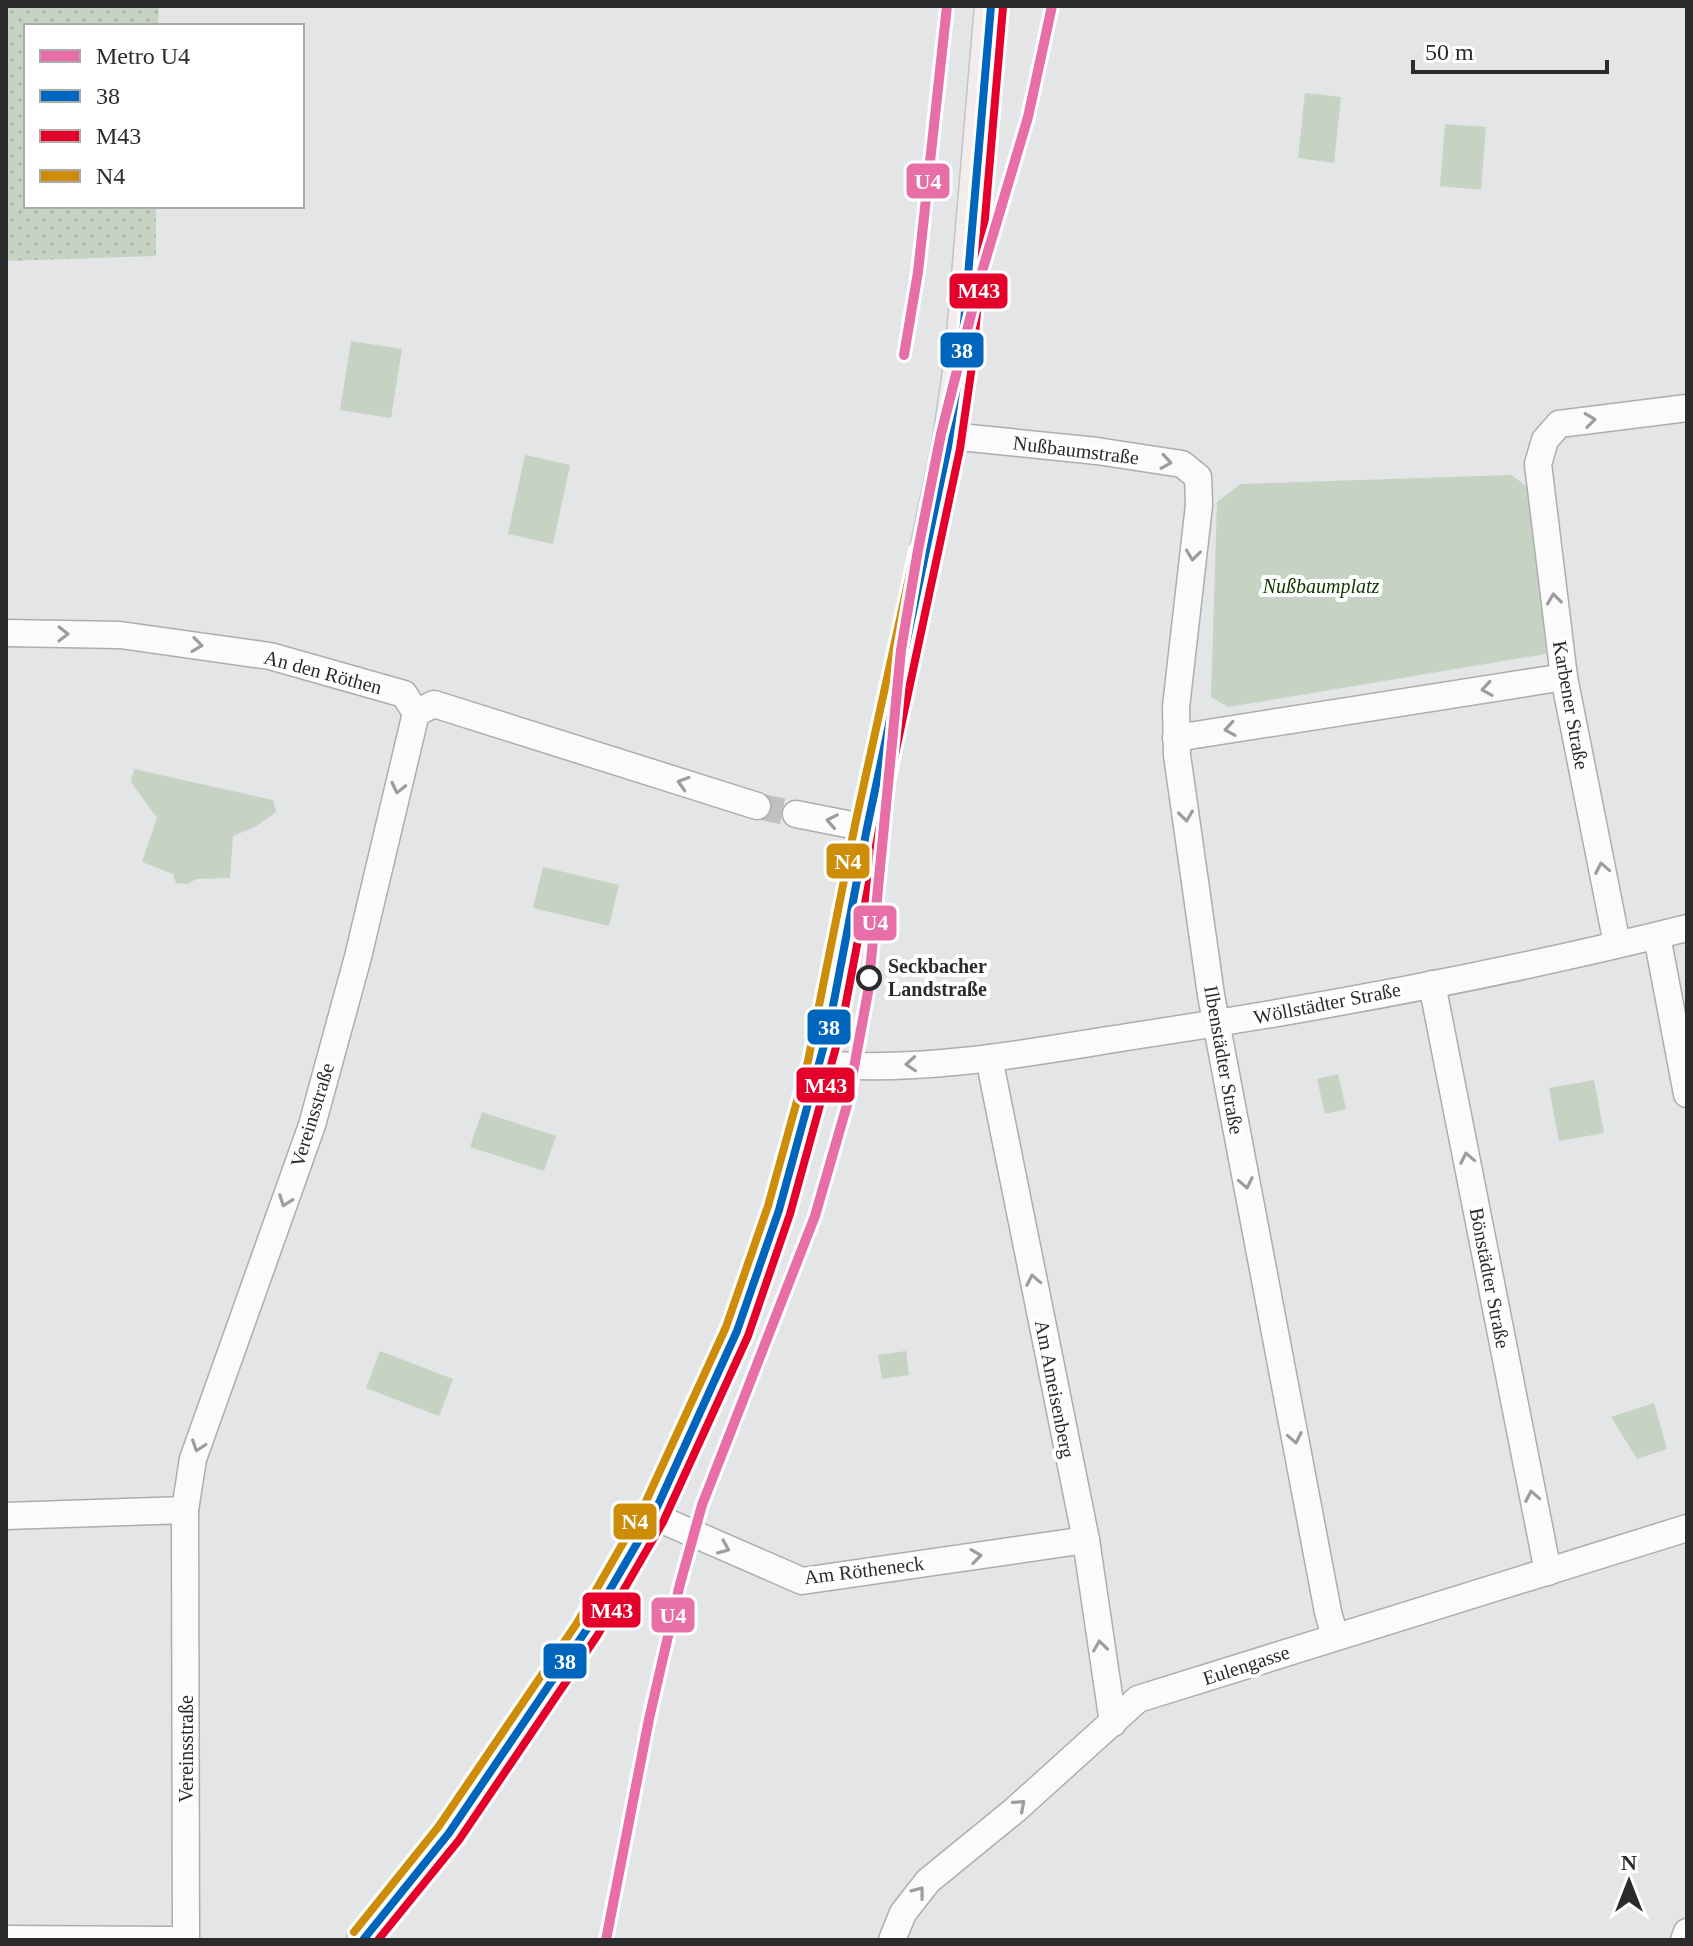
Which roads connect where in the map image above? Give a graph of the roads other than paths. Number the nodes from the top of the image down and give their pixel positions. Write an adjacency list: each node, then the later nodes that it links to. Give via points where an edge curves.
1 (991, 6): 3 (main road)
2 (1687, 408): 6 (street, Karbener Straße, one-way to 2, via 1538,464 1545,440 1559,424)
3 (950, 436): 4 (street, Nußbaumstraße, one-way to 4, via 1182,464); 11 (main road)
4 (1198, 477): 8 (street, Ilbenstädter Straße, one-way to 8)
5 (6, 633): 7 (street, An den Röthen, one-way to 7, via 120,635 270,656 404,694)
6 (1564, 677): 8 (street, one-way to 8); 14 (street, Karbener Straße, one-way to 6)
7 (416, 713): 9 (street, one-way to 7, via 434,704); 20 (street, Vereinsstraße, one-way to 20, via 312,1125 193,1459)
8 (1176, 738): 16 (street, Ilbenstädter Straße, one-way to 16)
9 (757, 806)
10 (796, 814): 11 (street, one-way to 10)
11 (867, 828): 18 (main road)
12 (1687, 928): 13 (street, Wöllstädter Straße)
13 (1657, 936): 14 (street, Wöllstädter Straße); 19 (street)
14 (1617, 944): 15 (street, Wöllstädter Straße)
15 (1432, 984): 16 (street, Wöllstädter Straße); 25 (street, Bönstädter Straße, one-way to 15)
16 (1217, 1023): 17 (street, Wöllstädter Straße); 26 (street, Ilbenstädter Straße, one-way to 26)
17 (989, 1058): 18 (street, Wöllstädter Straße, one-way to 18, via 858,1068); 24 (street, Am Ameisenberg, one-way to 17)
18 (820, 1064): 22 (main road, via 779,1210 737,1331)
19 (1687, 1094)
20 (185, 1510): 21 (street); 31 (street, Vereinsstraße)
21 (6, 1516)
22 (653, 1516): 24 (street, Am Rötheneck, one-way to 24, via 802,1581); 32 (main road, via 587,1629 449,1833)
23 (1687, 1528): 25 (street, Eulengasse)
24 (1086, 1540): 27 (street, Am Ameisenberg, one-way to 24)
25 (1548, 1572): 26 (street, Eulengasse)
26 (1335, 1637): 27 (street, Eulengasse, via 1138,1699)
27 (1113, 1723): 33 (street, Eulengasse, one-way to 27, via 903,1913 928,1881)
28 (1687, 1932): 34 (street)
29 (6, 1939): 30 (street)
30 (171, 1940)
31 (186, 1940)
32 (363, 1940)
33 (892, 1940)
34 (1684, 1940)

